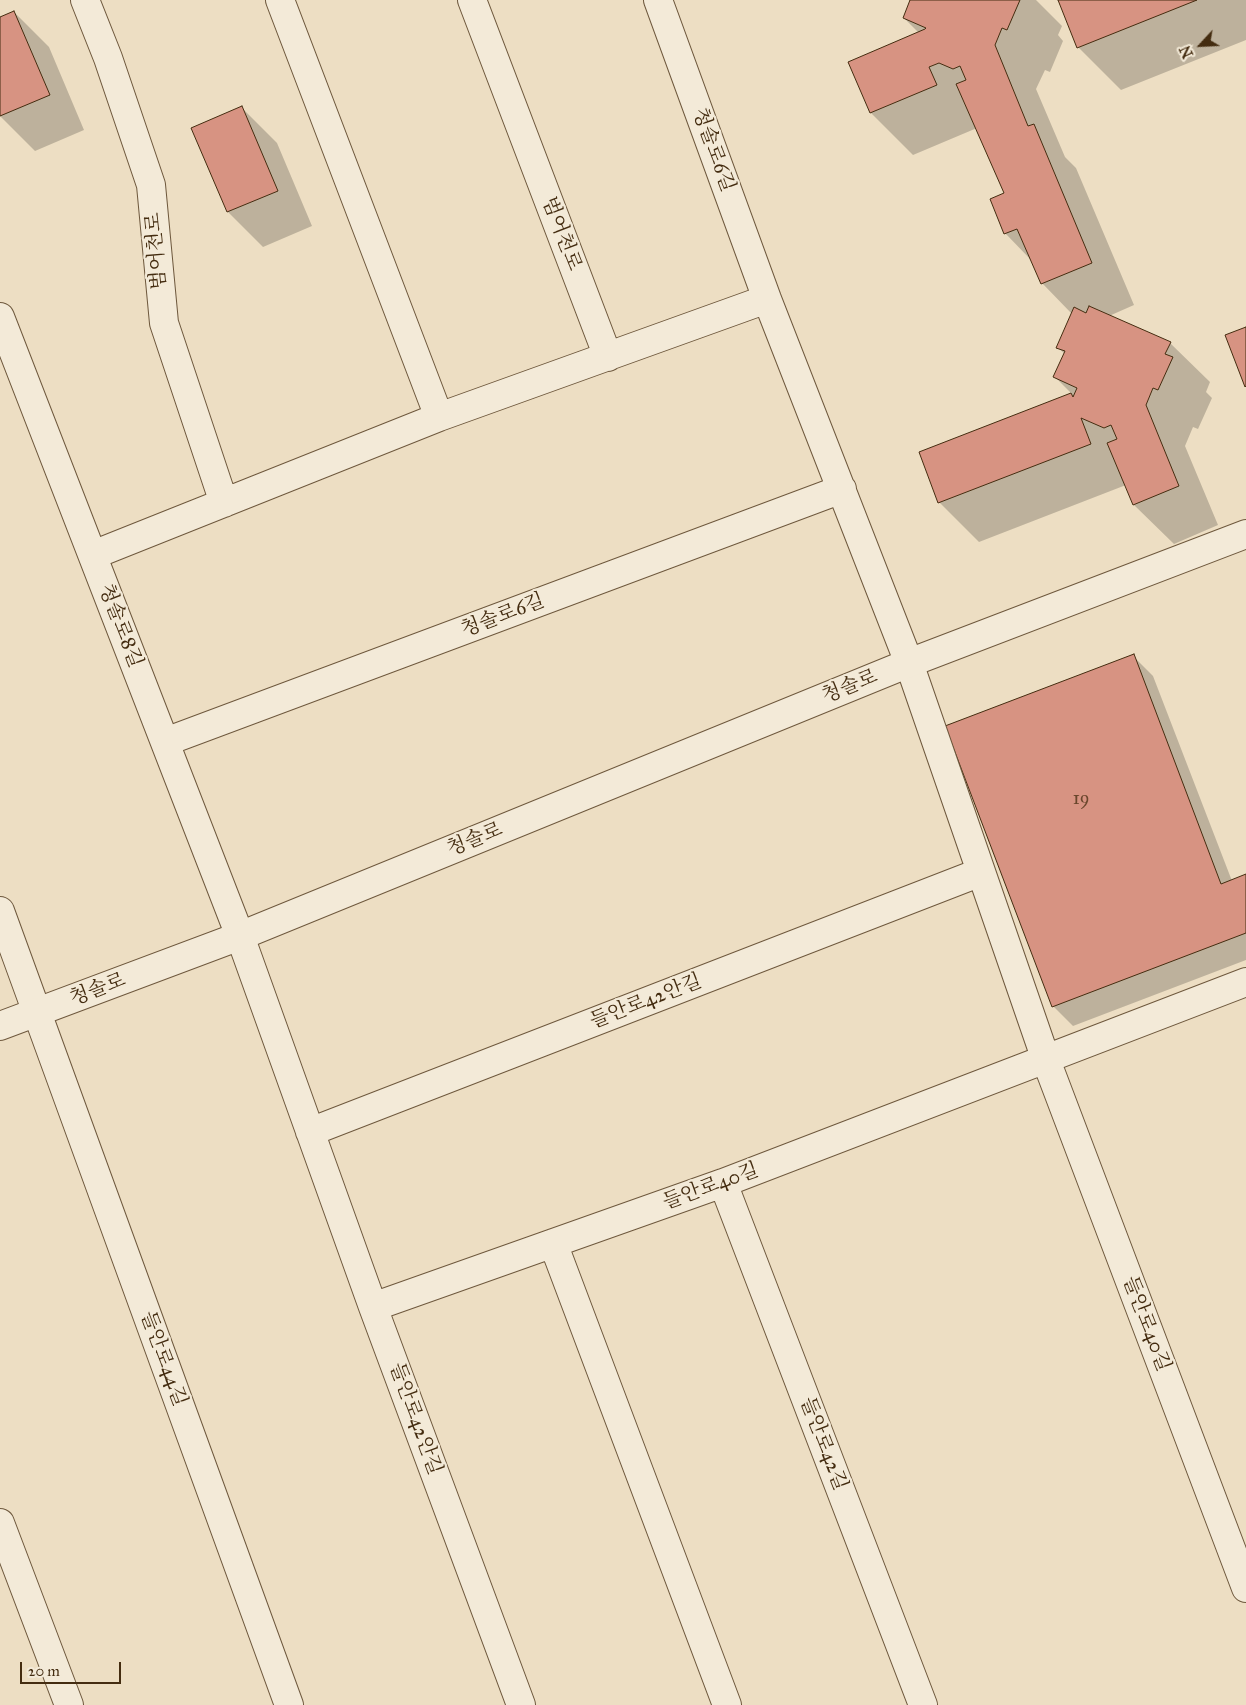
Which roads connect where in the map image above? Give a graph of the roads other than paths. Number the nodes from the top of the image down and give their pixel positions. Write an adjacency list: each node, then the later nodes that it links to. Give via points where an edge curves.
1 (85, 0): 10 (street, 범어천로, via 151,185 164,323)
2 (280, 0): 8 (street)
3 (472, 0): 7 (street, 범어천로)
4 (658, 0): 5 (street, 청솔로6길)
5 (767, 299): 7 (street); 9 (street, 청솔로6길)
6 (0, 317): 12 (street, 청솔로8길)
7 (608, 357): 8 (street)
8 (439, 418): 10 (street)
9 (842, 489): 13 (street, 청솔로6길); 14 (street, 청솔로6길)
10 (224, 503): 12 (street)
11 (1246, 534): 13 (street, 청솔로)
12 (93, 555): 14 (street, 청솔로8길)
13 (909, 663): 15 (street); 17 (street, 청솔로)
14 (165, 742): 17 (street, 청솔로8길)
15 (981, 872): 21 (street); 22 (street, 들안로42안길)
16 (0, 911): 19 (street)
17 (240, 936): 19 (street, 청솔로); 22 (street, 들안로42안길)
18 (1244, 988): 21 (street, 들안로40길)
19 (38, 1012): 20 (street, 청솔로); 29 (street, 들안로44길)
20 (0, 1026)
21 (1046, 1060): 23 (street, 들안로40길); 27 (street, 들안로40길)
22 (310, 1132): 25 (street, 들안로42안길)
23 (723, 1183): 24 (street, 들안로40길); 32 (street, 들안로42길)
24 (554, 1243): 25 (street, 들안로40길); 31 (street)
25 (373, 1307): 30 (street, 들안로42안길)
26 (0, 1523): 28 (street)
27 (1246, 1588)
28 (69, 1705)
29 (289, 1705)
30 (521, 1705)
31 (727, 1705)
32 (923, 1705)

